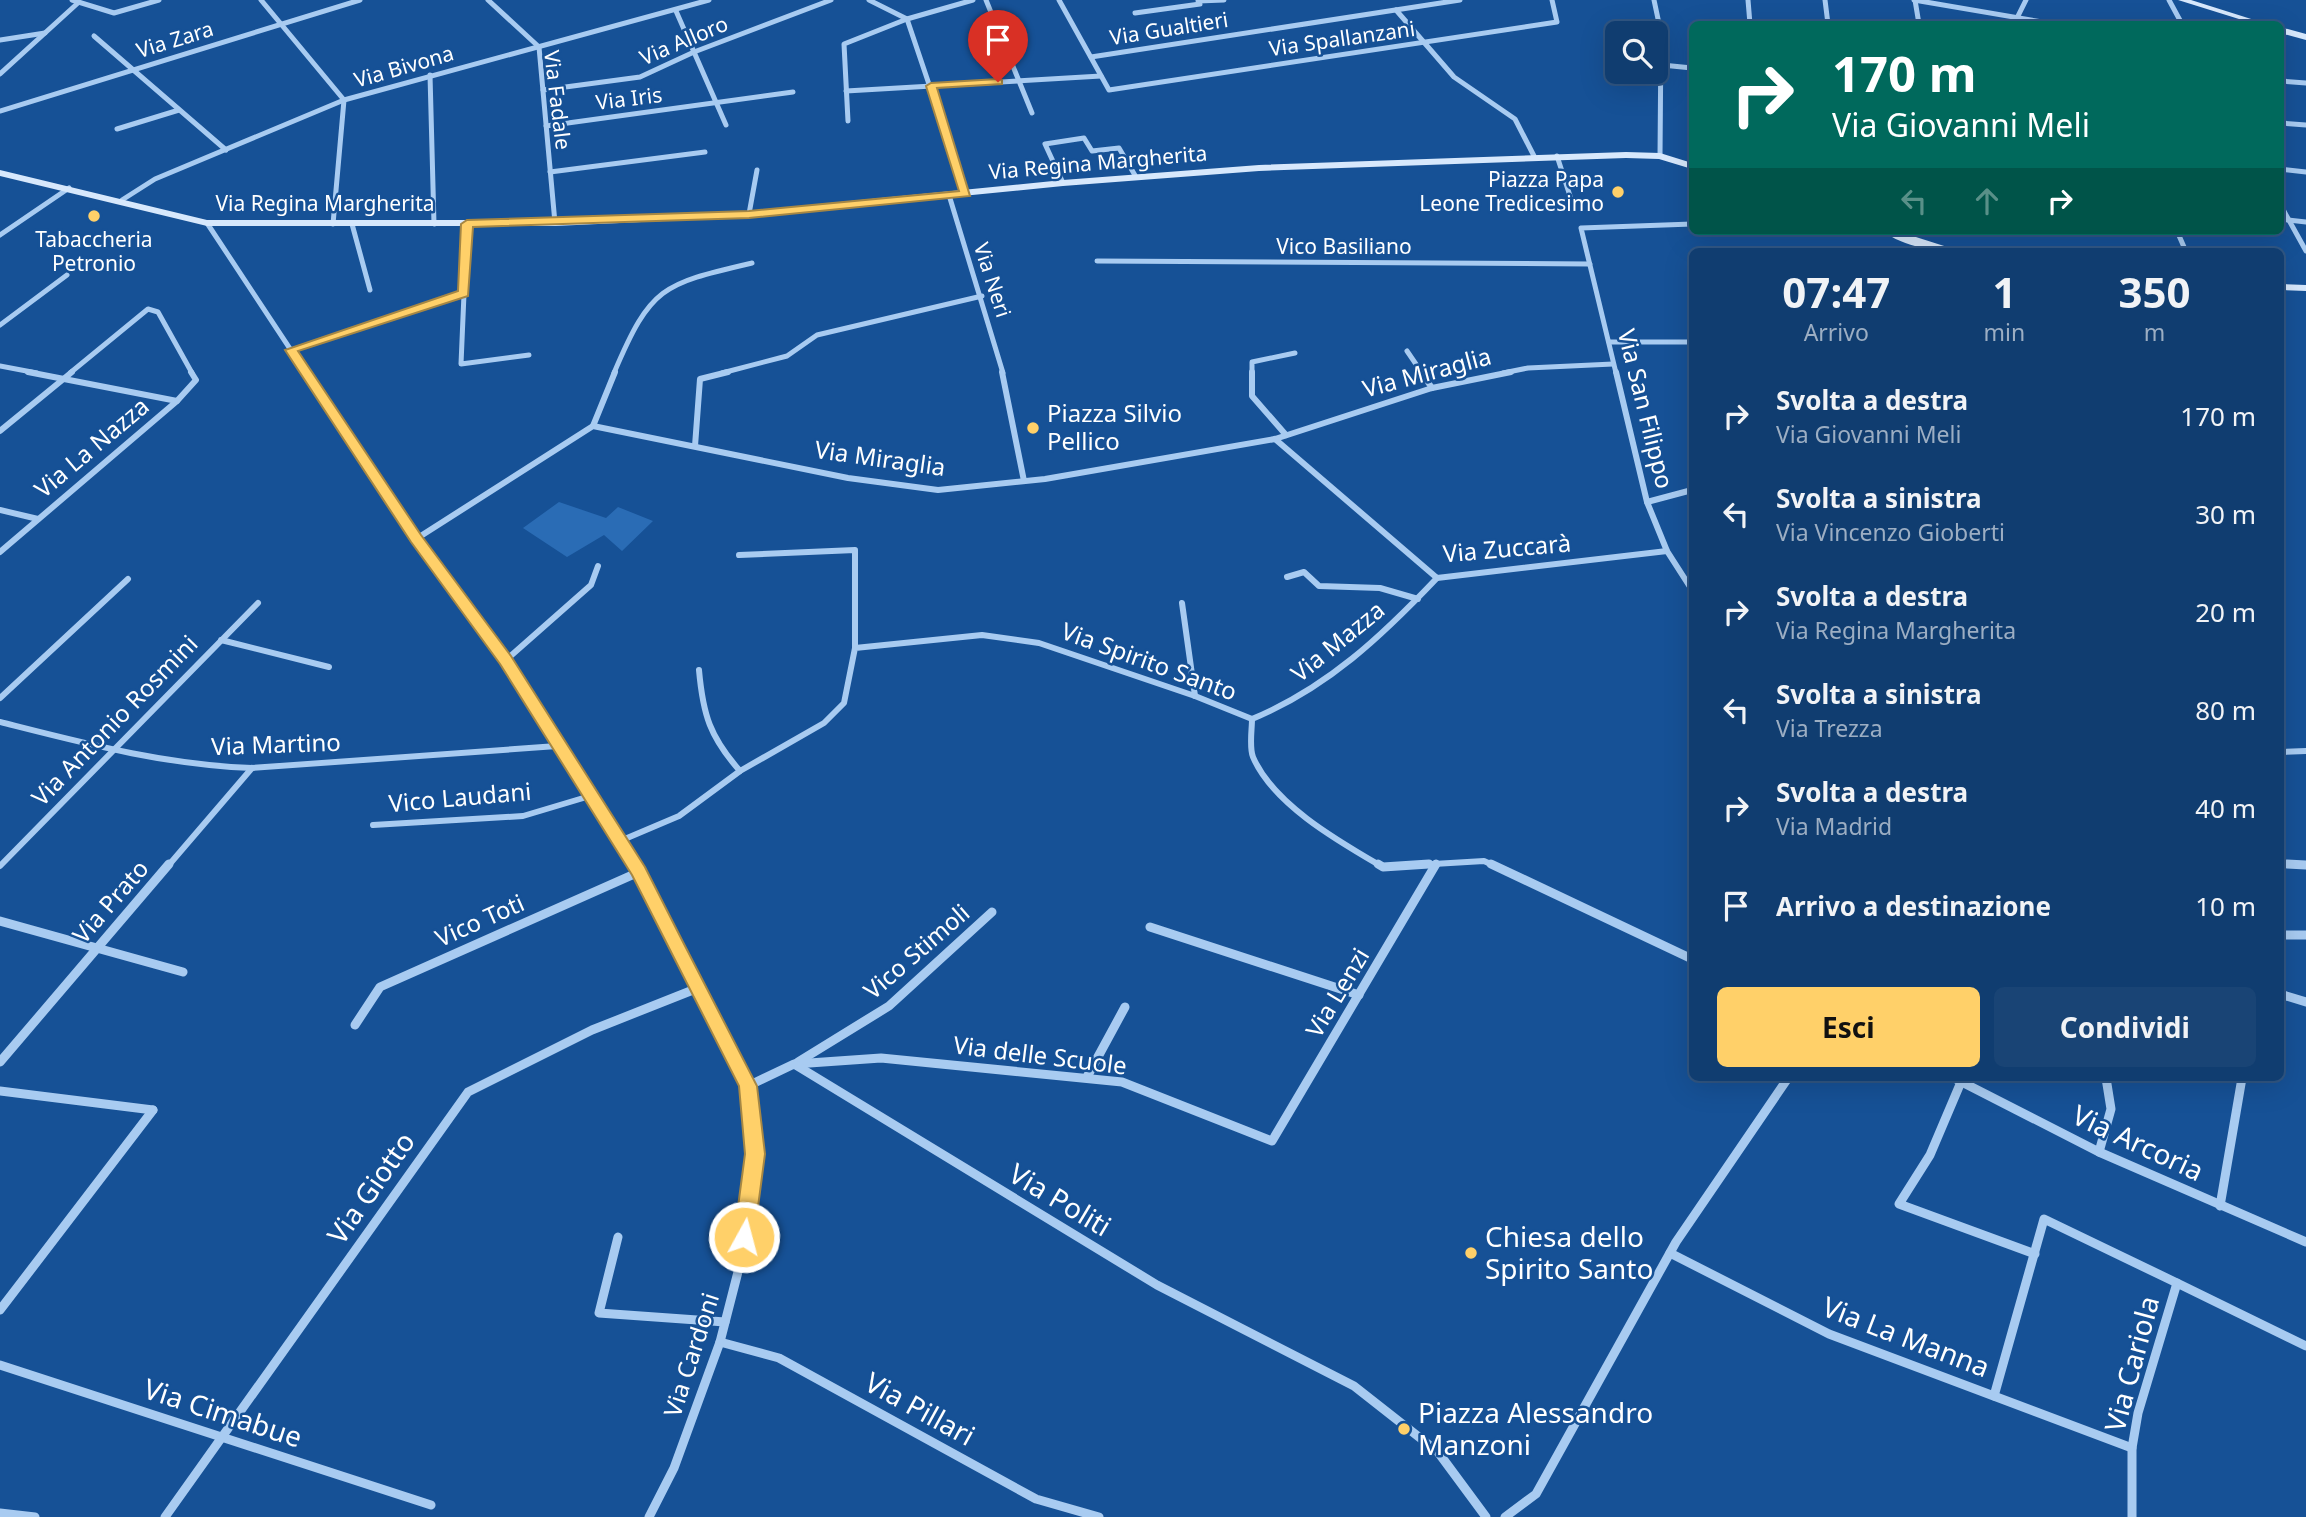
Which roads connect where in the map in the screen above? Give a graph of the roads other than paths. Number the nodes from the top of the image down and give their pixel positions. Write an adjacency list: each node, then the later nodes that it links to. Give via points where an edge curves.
1 (72, 0): 22 (street)
2 (159, 0): 22 (street, via 114,13)
3 (261, 0): 37 (street)
4 (360, 0): 37 (street, Via Zara)
5 (488, 0): 44 (street, Via Fadale)
6 (709, 0): 25 (street, Via Bivona)
7 (831, 0): 45 (street, Via Alloro)
8 (869, 0): 28 (street)
9 (973, 0): 28 (street)
10 (986, 0): 53 (street)
11 (1059, 0): 46 (street)
12 (1224, 0): 23 (street)
13 (1460, 0): 24 (street, Via Gualtieri)
14 (1552, 0): 43 (street, Via Spallanzani, via 1557,22)
15 (1654, 0): 29 (street)
16 (1748, 0): 30 (street)
17 (1825, 0): 31 (street)
18 (1915, 0): 27 (street); 32 (street)
19 (2026, 0): 27 (street)
20 (2168, 0): 35 (street)
21 (2182, 0): 36 (street)
22 (79, 2): 39 (street)
23 (1198, 2): 26 (street)
24 (1396, 10): 43 (street); 46 (street, Via Gualtieri)
25 (676, 11): 44 (street, Via Bivona); 45 (street)
26 (1135, 13)
27 (2017, 18): 33 (street); 34 (street)
28 (907, 19): 57 (street); 59 (street, via 844,44)
29 (1658, 21)
30 (1750, 21)
31 (1828, 21)
32 (1918, 21)
33 (2016, 21)
34 (2036, 21)
35 (2180, 21)
36 (2253, 21)
37 (281, 24): 49 (street, Via Zara); 61 (street)
38 (2284, 31): 41 (street)
39 (45, 33): 42 (street); 50 (street)
40 (94, 36): 49 (street)
41 (2306, 37)
42 (0, 40)
43 (1424, 43): 52 (street, Via Spallanzani, via 1109,90); 74 (street, via 1454,77 1515,119)
44 (539, 47): 51 (street, Via Bivona); 58 (street, Via Fadale)
45 (694, 52): 58 (street, Via Alloro, via 640,77); 62 (street)
46 (1091, 57): 52 (street)
47 (1668, 66): 48 (street)
48 (1689, 68)
49 (132, 70): 63 (street); 64 (street, Via Zara)
50 (0, 74)
51 (430, 75): 61 (street, Via Bivona); 99 (street)
52 (1101, 76): 53 (street)
53 (1020, 81): 57 (street); 65 (street)
54 (2284, 81): 55 (street)
55 (2306, 83)
56 (1661, 84): 76 (street)
57 (931, 86): 59 (street); 86 (street)
58 (543, 90): 70 (street, Via Fadale)
59 (846, 91): 66 (street)
60 (793, 92): 62 (street, Via Iris)
61 (344, 100): 72 (street, Via Bivona); 97 (street)
62 (717, 104): 68 (street); 70 (street, Via Iris)
63 (179, 110): 71 (street); 72 (street)
64 (0, 111)
65 (1032, 113)
66 (848, 121)
67 (2284, 123): 69 (street)
68 (726, 125)
69 (2306, 125)
70 (546, 126): 80 (street, Via Fadale)
71 (117, 129)
72 (226, 150): 88 (street, Via Bivona, via 155,179)
73 (705, 152): 80 (street)
74 (1534, 156): 75 (street, Via Regina Margherita); 83 (street, Via Regina Margherita)
75 (1557, 156): 76 (street, Via Regina Margherita); 89 (street)
76 (1660, 156): 77 (street, Via Regina Margherita)
77 (1689, 165)
78 (2284, 169): 81 (street)
79 (757, 170): 91 (street)
80 (550, 172): 96 (street, Via Fadale)
81 (2306, 172)
82 (0, 173): 85 (street, Via Regina Margherita)
83 (1136, 177): 84 (street, Via Regina Margherita); 84 (street, via 1119,148 1092,151 1084,138 1045,144)
84 (1063, 183): 86 (street, Via Regina Margherita)
85 (69, 187): 88 (street, Via Regina Margherita); 102 (street)
86 (966, 194): 87 (street, Via Regina Margherita)
87 (949, 195): 91 (street, Via Regina Margherita); 116 (street, Via Neri)
88 (122, 200): 94 (street, Via Regina Margherita)
89 (1572, 202)
90 (2284, 211): 93 (street)
91 (749, 214): 96 (street, Via Regina Margherita)
92 (2284, 219): 93 (street)
93 (2289, 220): 95 (street); 107 (street)
94 (206, 222): 97 (street, Via Regina Margherita); 120 (street, Via Cardoni)
95 (2306, 222)
96 (555, 223): 100 (street, Via Regina Margherita)
97 (333, 224): 98 (street, Via Regina Margherita)
98 (352, 224): 99 (street, Via Regina Margherita); 114 (street)
99 (434, 224): 100 (street, Via Regina Margherita)
100 (467, 224): 115 (street)
101 (1689, 224): 110 (street, Via San Filippo, via 1581,228)
102 (0, 235)
103 (1895, 235): 105 (street)
104 (2179, 235): 106 (street)
105 (1916, 247)
106 (2184, 247)
107 (2306, 251)
108 (1097, 261): 110 (street, Vico Basiliano)
109 (752, 263): 129 (street, via 686,280 654,298 618,362)
110 (1590, 264): 118 (street, Via San Filippo)
111 (67, 275): 117 (street)
112 (2284, 287): 113 (street)
113 (2306, 288)
114 (370, 290)
115 (464, 293): 120 (street); 123 (street, via 461,364)
116 (982, 296): 133 (street, via 817,335 786,356 700,379); 134 (street, Via Neri)
117 (0, 326)
118 (1609, 342): 119 (street); 124 (street, Via San Filippo)
119 (1689, 342)
120 (291, 350): 139 (street, Via Cardoni)
121 (1407, 351): 127 (street)
122 (1295, 354): 131 (street, via 1252,362 1252,396)
123 (529, 355)
124 (1613, 364): 127 (street, Via Miraglia, via 1528,368); 136 (street, Via San Filippo)
125 (0, 366): 126 (street)
126 (63, 379): 128 (street); 128 (street, via 148,309 158,312 195,380); 130 (street)
127 (1432, 388): 131 (street, Via Miraglia)
128 (177, 401): 138 (street, Via La Nazza)
129 (593, 426): 133 (street, Via Miraglia); 139 (street)
130 (0, 431)
131 (1286, 435): 132 (street, Via Miraglia)
132 (1275, 439): 134 (street, Via Miraglia); 145 (street, Via Zuccarà)
133 (695, 446): 134 (street, Via Miraglia, via 848,478 938,490)
134 (1024, 481)
135 (1689, 491): 136 (street)
136 (1647, 502): 140 (street, Via San Filippo)
137 (0, 510): 138 (street)
138 (38, 519): 141 (street, Via La Nazza)
139 (416, 539): 153 (street, Via Cardoni)
140 (1667, 551): 145 (street, Via Zuccarà); 147 (street, Via San Filippo)
141 (0, 552)
142 (739, 555): 152 (street, via 855,550)
143 (598, 566): 153 (street, via 592,585)
144 (1287, 577): 148 (street, via 1304,572 1319,586 1380,588)
145 (1437, 578): 148 (street, Via Mazza)
146 (128, 579): 157 (street)
147 (1689, 585)
148 (1418, 599): 158 (street, Via Mazza, via 1324,682 1287,707)
149 (258, 603): 151 (street, Via Antonio Rosmini)
150 (1182, 603): 156 (street)
151 (221, 640): 154 (street); 161 (street, Via Antonio Rosmini)
152 (855, 648): 156 (street, Via Spirito Santo, via 982,635 1039,643); 165 (street, via 844,702 824,723)
153 (506, 660): 160 (street, Via Cardoni)
154 (329, 667)
155 (699, 670): 165 (street, via 702,714 716,744)
156 (1195, 696): 158 (street, Via Spirito Santo)
157 (0, 698)
158 (1252, 719): 169 (street, Via Spirito Santo, via 1252,755 1272,788 1336,839 1383,866)
159 (0, 722): 161 (street, Via Martino)
160 (557, 746): 164 (street, Via Martino); 166 (street, Via Cardoni)
161 (113, 750): 164 (street, Via Martino, via 206,768); 172 (street, Via Antonio Rosmini)
162 (2306, 751): 163 (street)
163 (2284, 752)
164 (252, 768): 179 (street, Via Prato)
165 (740, 771): 168 (street, via 679,816)
166 (590, 796): 167 (street, Vico Laudani, via 523,816); 168 (street, Via Cardoni)
167 (373, 825)
168 (620, 841): 173 (street, Via Cardoni)
169 (1436, 864): 180 (street, Via Spirito Santo, via 1484,861); 183 (street, Via Lenzi)
170 (2284, 864): 171 (street)
171 (2306, 865)
172 (0, 866)
173 (639, 872): 182 (street, Via Cardoni); 187 (street, Vico Toti, via 380,987)
174 (992, 912): 189 (street, Vico Stimoli, via 888,1006)
175 (0, 921): 179 (street)
176 (1150, 927): 183 (street)
177 (2284, 935): 178 (street)
178 (2306, 935)
179 (97, 948): 181 (street); 188 (street, Via Prato)
180 (1689, 958)
181 (183, 972)
182 (698, 988): 196 (street, Via Cardoni); 212 (street, Via Giotto, via 592,1030 468,1092)
183 (1359, 995): 198 (street, Via Lenzi)
184 (2284, 995): 185 (street)
185 (2306, 1002)
186 (1125, 1007): 190 (street)
187 (355, 1025)
188 (0, 1062)
189 (794, 1064): 190 (street, Via delle Scuole, via 881,1058); 196 (street); 220 (street, Via Politi, via 1157,1285 1354,1386 1438,1452)
190 (1087, 1077): 198 (street, Via delle Scuole, via 1122,1082 1178,1101)
191 (1786, 1081): 203 (street)
192 (1957, 1081): 204 (street, via 1930,1154 1899,1204)
193 (1959, 1081): 199 (street, Via Arcoria)
194 (2106, 1081): 199 (street, via 2110,1109)
195 (2241, 1081): 200 (street)
196 (748, 1086): 207 (street, Via Cardoni, via 755,1154 740,1264)
197 (0, 1091): 206 (street, via 153,1110)
198 (1272, 1140)
199 (2099, 1152): 200 (street, Via Arcoria)
200 (2220, 1206): 202 (street, Via Arcoria)
201 (618, 1237): 207 (street, via 600,1313)
202 (2306, 1242)
203 (1670, 1253): 211 (street, Via La Manna, via 1829,1335); 221 (street, via 1536,1494)
204 (2035, 1254): 205 (street, via 2044,1219); 211 (street)
205 (2177, 1283): 209 (street, Via Cariola); 213 (street, Via Cariola, via 2138,1413)
206 (0, 1310)
207 (725, 1322): 208 (street, Via Cardoni)
208 (720, 1342): 216 (street, Via Pillari, via 779,1358 1036,1499); 219 (street, Via Cardoni, via 674,1468)
209 (2306, 1346)
210 (0, 1365): 212 (street, Via Cimabue)
211 (1994, 1396): 213 (street, Via La Manna)
212 (223, 1436): 214 (street, Via Cimabue); 218 (street, Via Giotto)
213 (2133, 1448): 222 (street, Via Cariola)
214 (431, 1505)
215 (0, 1513): 217 (street)
216 (1093, 1516)
217 (35, 1517)
218 (165, 1517)
219 (649, 1517)
220 (1486, 1517)
221 (1505, 1517)
222 (2132, 1517)

